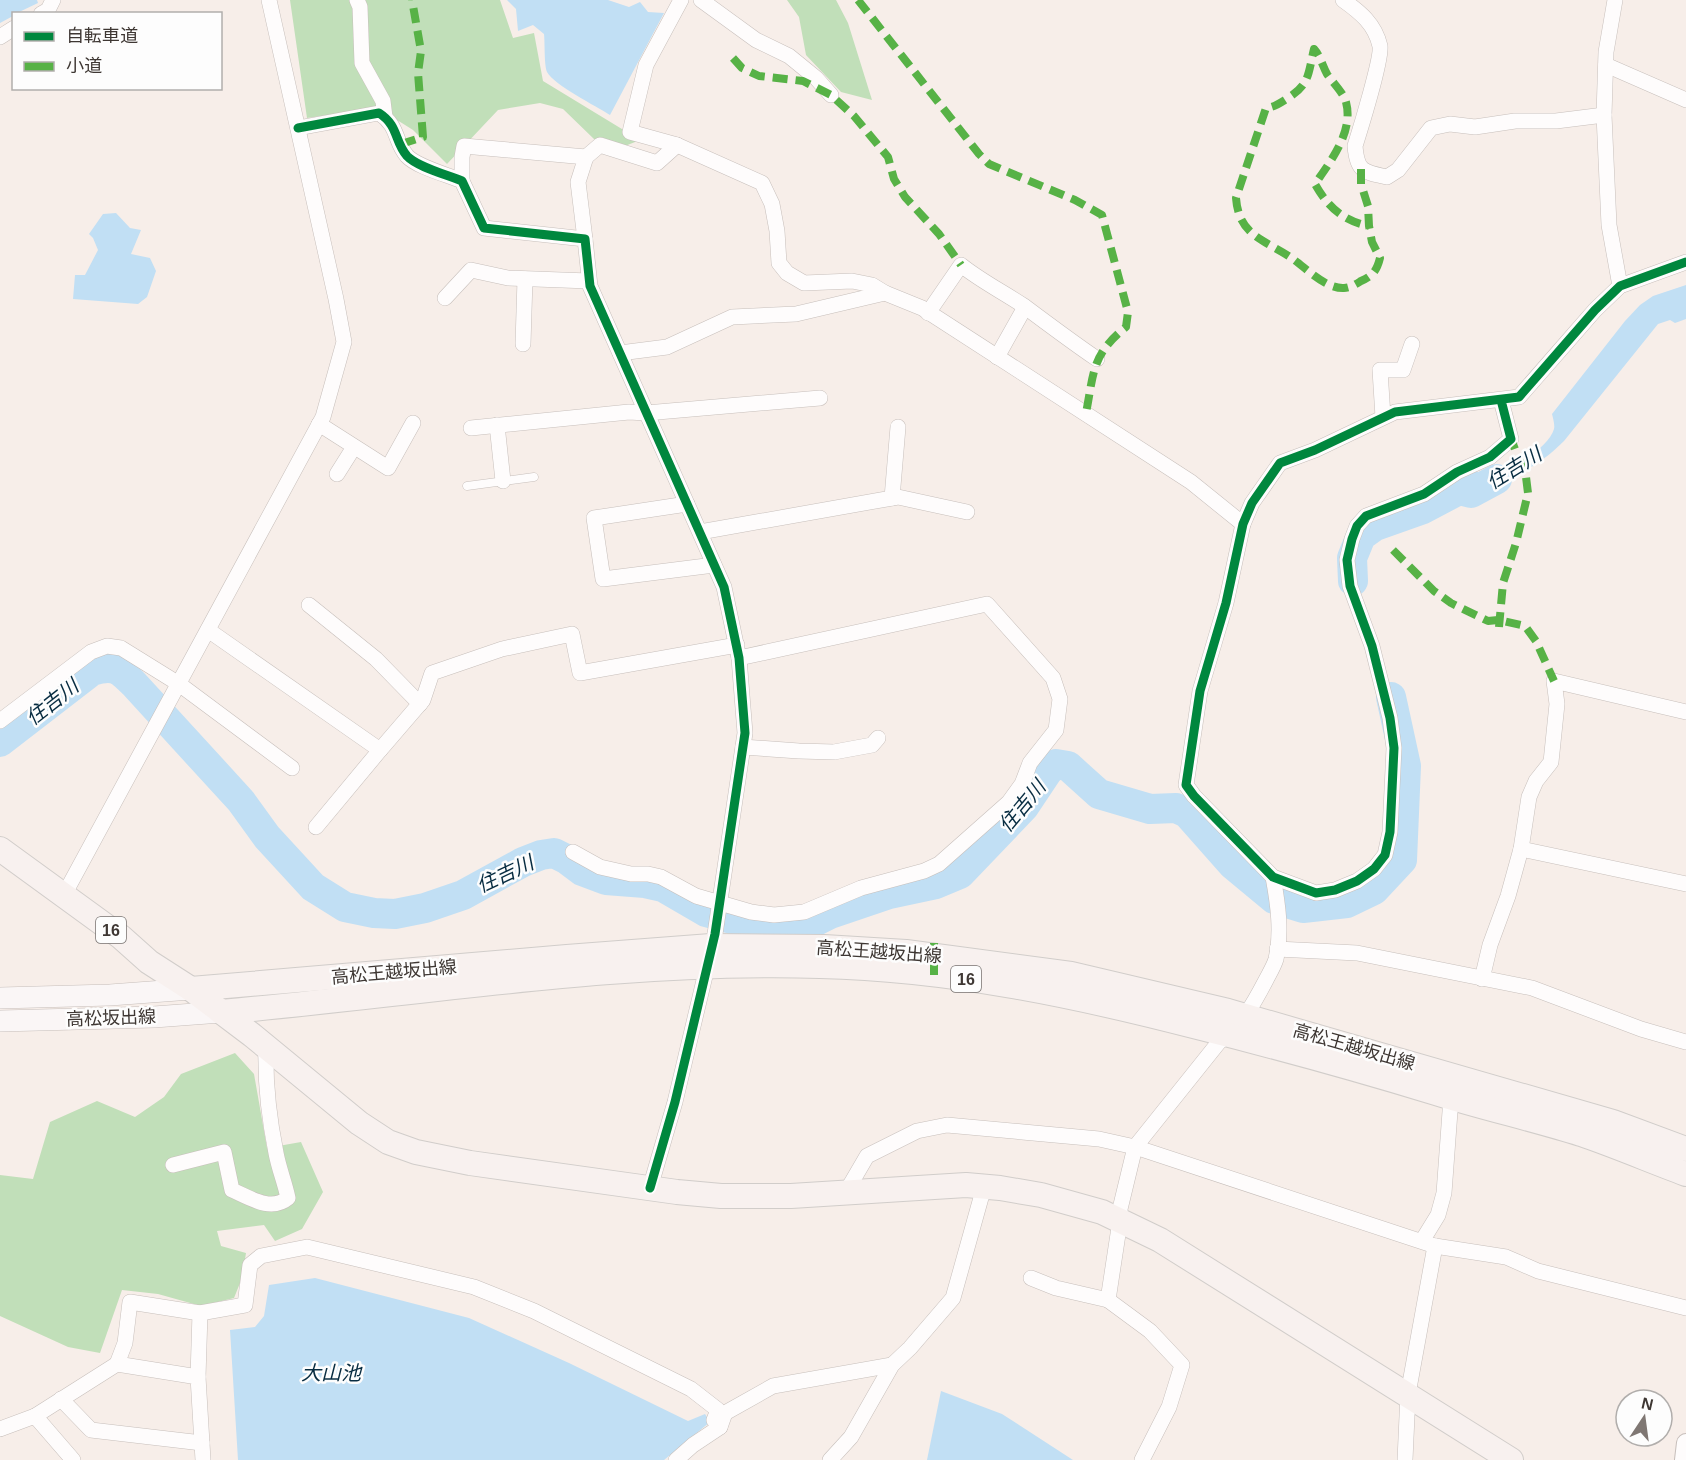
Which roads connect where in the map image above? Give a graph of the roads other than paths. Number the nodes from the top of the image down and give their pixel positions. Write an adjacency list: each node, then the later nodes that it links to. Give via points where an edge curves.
1 (53, 0): 8 (street)
2 (269, 0): 14 (street)
3 (357, 0): 13 (street, via 362,63 383,101)
4 (681, 0): 15 (street, via 646,66 630,132)
5 (701, 0): 10 (street, via 756,40 789,56)
6 (1343, 0): 12 (street, via 1362,13 1375,31 1381,49 1355,146 1356,161 1368,173 1387,177 1398,170 1431,128)
7 (1615, 0): 9 (street)
8 (44, 12)
9 (1606, 66): 11 (street); 12 (street)
10 (831, 95)
11 (1686, 100)
12 (1604, 115): 22 (street, via 1609,225)
13 (385, 117): 14 (street, via 379,113); 17 (street, via 407,156)
14 (298, 128): 37 (street, via 344,342)
15 (677, 145): 16 (street, via 657,163 600,145); 23 (street, via 762,183 776,222 779,263 787,273 804,283 852,281 872,285)
16 (586, 157): 17 (street, via 464,146); 18 (street, via 578,182)
17 (462, 180): 18 (street, via 484,228)
18 (585, 239): 21 (street)
19 (1686, 262): 22 (street)
20 (525, 279): 21 (street); 24 (street, via 471,270); 27 (street)
21 (590, 281): 29 (street)
22 (1620, 286): 33 (street, via 1519,397)
23 (885, 293): 26 (street); 29 (street, via 796,314 732,317 667,347)
24 (446, 298)
25 (1025, 307): 26 (street, via 961,265); 30 (street); 31 (street)
26 (928, 313): 30 (street)
27 (523, 344)
28 (1412, 344): 35 (street, via 1403,370 1380,370)
29 (620, 352): 34 (street)
30 (997, 357): 49 (street, via 1191,482)
31 (1097, 359)
32 (820, 398): 34 (street)
33 (1501, 400): 35 (street, via 1395,411); 67 (street, via 1511,440 1490,457 1457,472 1424,494 1366,516 1352,539 1347,560 1350,586 1372,646 1394,748 1393,810 1385,855 1357,881 1335,890 1316,893)
34 (646, 413): 38 (street); 47 (street)
35 (1383, 417): 49 (street, via 1280,463 1252,503)
36 (413, 423): 41 (street, via 388,468)
37 (319, 424): 41 (street); 53 (street)
38 (497, 425): 40 (street); 44 (street)
39 (898, 427): 46 (street)
40 (471, 428)
41 (354, 447): 42 (street)
42 (337, 474)
43 (534, 477): 44 (lane)
44 (503, 481): 45 (lane)
45 (467, 486)
46 (892, 498): 48 (street); 50 (street)
47 (687, 504): 50 (street); 51 (street, via 594,518 603,579)
48 (967, 512)
49 (1243, 524): 67 (street, via 1226,603 1200,691 1186,785)
50 (700, 532): 51 (street)
51 (714, 565): 54 (street, via 724,587)
52 (309, 604): 56 (street, via 376,658)
53 (208, 630): 55 (street); 61 (street)
54 (738, 651): 56 (street, via 580,673 572,634 502,649 432,673); 60 (street); 70 (street, via 987,604 1053,678 1060,699 1056,730 1030,763 1009,802 939,864 861,888 804,912 751,912)
55 (179, 684): 58 (street, via 121,648 107,646 91,652); 62 (street); 69 (street)
56 (420, 704): 61 (street)
57 (1686, 712): 65 (street, via 1554,681 1557,704 1551,762 1529,797)
58 (0, 721)
59 (878, 738): 60 (street, via 872,745 834,752)
60 (743, 747): 70 (street)
61 (380, 750): 63 (street)
62 (292, 768)
63 (316, 827)
64 (0, 849): 69 (main road, 16)
65 (1521, 849): 68 (street); 72 (street)
66 (573, 852): 70 (street, via 600,867 661,878 696,896)
67 (1273, 877): 71 (street, via 1280,914)
68 (1686, 884)
69 (64, 895): 73 (main road, 16, via 149,962)
70 (714, 930): 73 (main road, 高松王越坂出線 / 16, via 567,957); 75 (main road, 高松王越坂出線 / 16, via 569,976); 77 (main road, 高松王越坂出線 / 16, via 1071,974); 86 (street, via 675,1102)
71 (1277, 949): 72 (street, via 1358,953); 77 (street, via 1276,961)
72 (1482, 979): 78 (street, via 1532,988)
73 (191, 989): 74 (main road, 高松坂出線); 75 (main road, 16)
74 (0, 999)
75 (221, 1012): 76 (main road, 高松坂出線); 79 (main road, 16)
76 (0, 1022)
77 (1237, 1026): 80 (main road, 高松王越坂出線 / 16, via 1317,1058); 81 (street, via 1219,1042); 82 (main road, 高松王越坂出線 / 16, via 1613,1122)
78 (1686, 1042)
79 (266, 1047): 83 (street, via 265,1083 276,1156 288,1198 281,1204 266,1204 232,1190 224,1152); 86 (main road, 16, via 388,1142 470,1163)
80 (1451, 1098): 84 (main road, 高松王越坂出線 / 16, via 1583,1135); 89 (street, via 1444,1193)
81 (1135, 1147): 87 (street, via 1099,1139 947,1125 917,1131 867,1156); 88 (street); 89 (street)
82 (1686, 1149)
83 (173, 1165)
84 (1686, 1174)
85 (984, 1186): 87 (main road, 16); 88 (main road, 16, via 1041,1195); 95 (street, via 953,1298)
86 (650, 1188): 87 (main road, 16, via 758,1197)
87 (846, 1192)
88 (1120, 1221): 91 (street); 97 (main road, 16, via 1160,1240)
89 (1428, 1243): 92 (street, via 1506,1257 1538,1271); 97 (street)
90 (1031, 1278): 91 (street)
91 (1108, 1300): 108 (street, via 1150,1331 1182,1365 1169,1407)
92 (1686, 1308)
93 (200, 1313): 94 (street, via 130,1302 125,1343); 96 (street); 100 (street, via 245,1305 250,1265 261,1256 307,1247 474,1287 534,1311 691,1389 718,1410 714,1420)
94 (117, 1364): 96 (street); 98 (street)
95 (892, 1365): 100 (street, via 773,1386 725,1413); 107 (street, via 851,1437)
96 (198, 1377): 102 (street)
97 (1408, 1394): 109 (street); 110 (main road, 16)
98 (61, 1399): 99 (street); 102 (street, via 91,1430)
99 (35, 1416): 101 (street); 104 (street)
100 (720, 1427): 106 (street)
101 (0, 1429)
102 (202, 1443): 105 (street)
103 (1686, 1443): 111 (street)
104 (68, 1458)
105 (203, 1460)
106 (676, 1460)
107 (830, 1460)
108 (1142, 1460)
109 (1405, 1460)
110 (1511, 1460)
111 (1684, 1460)

